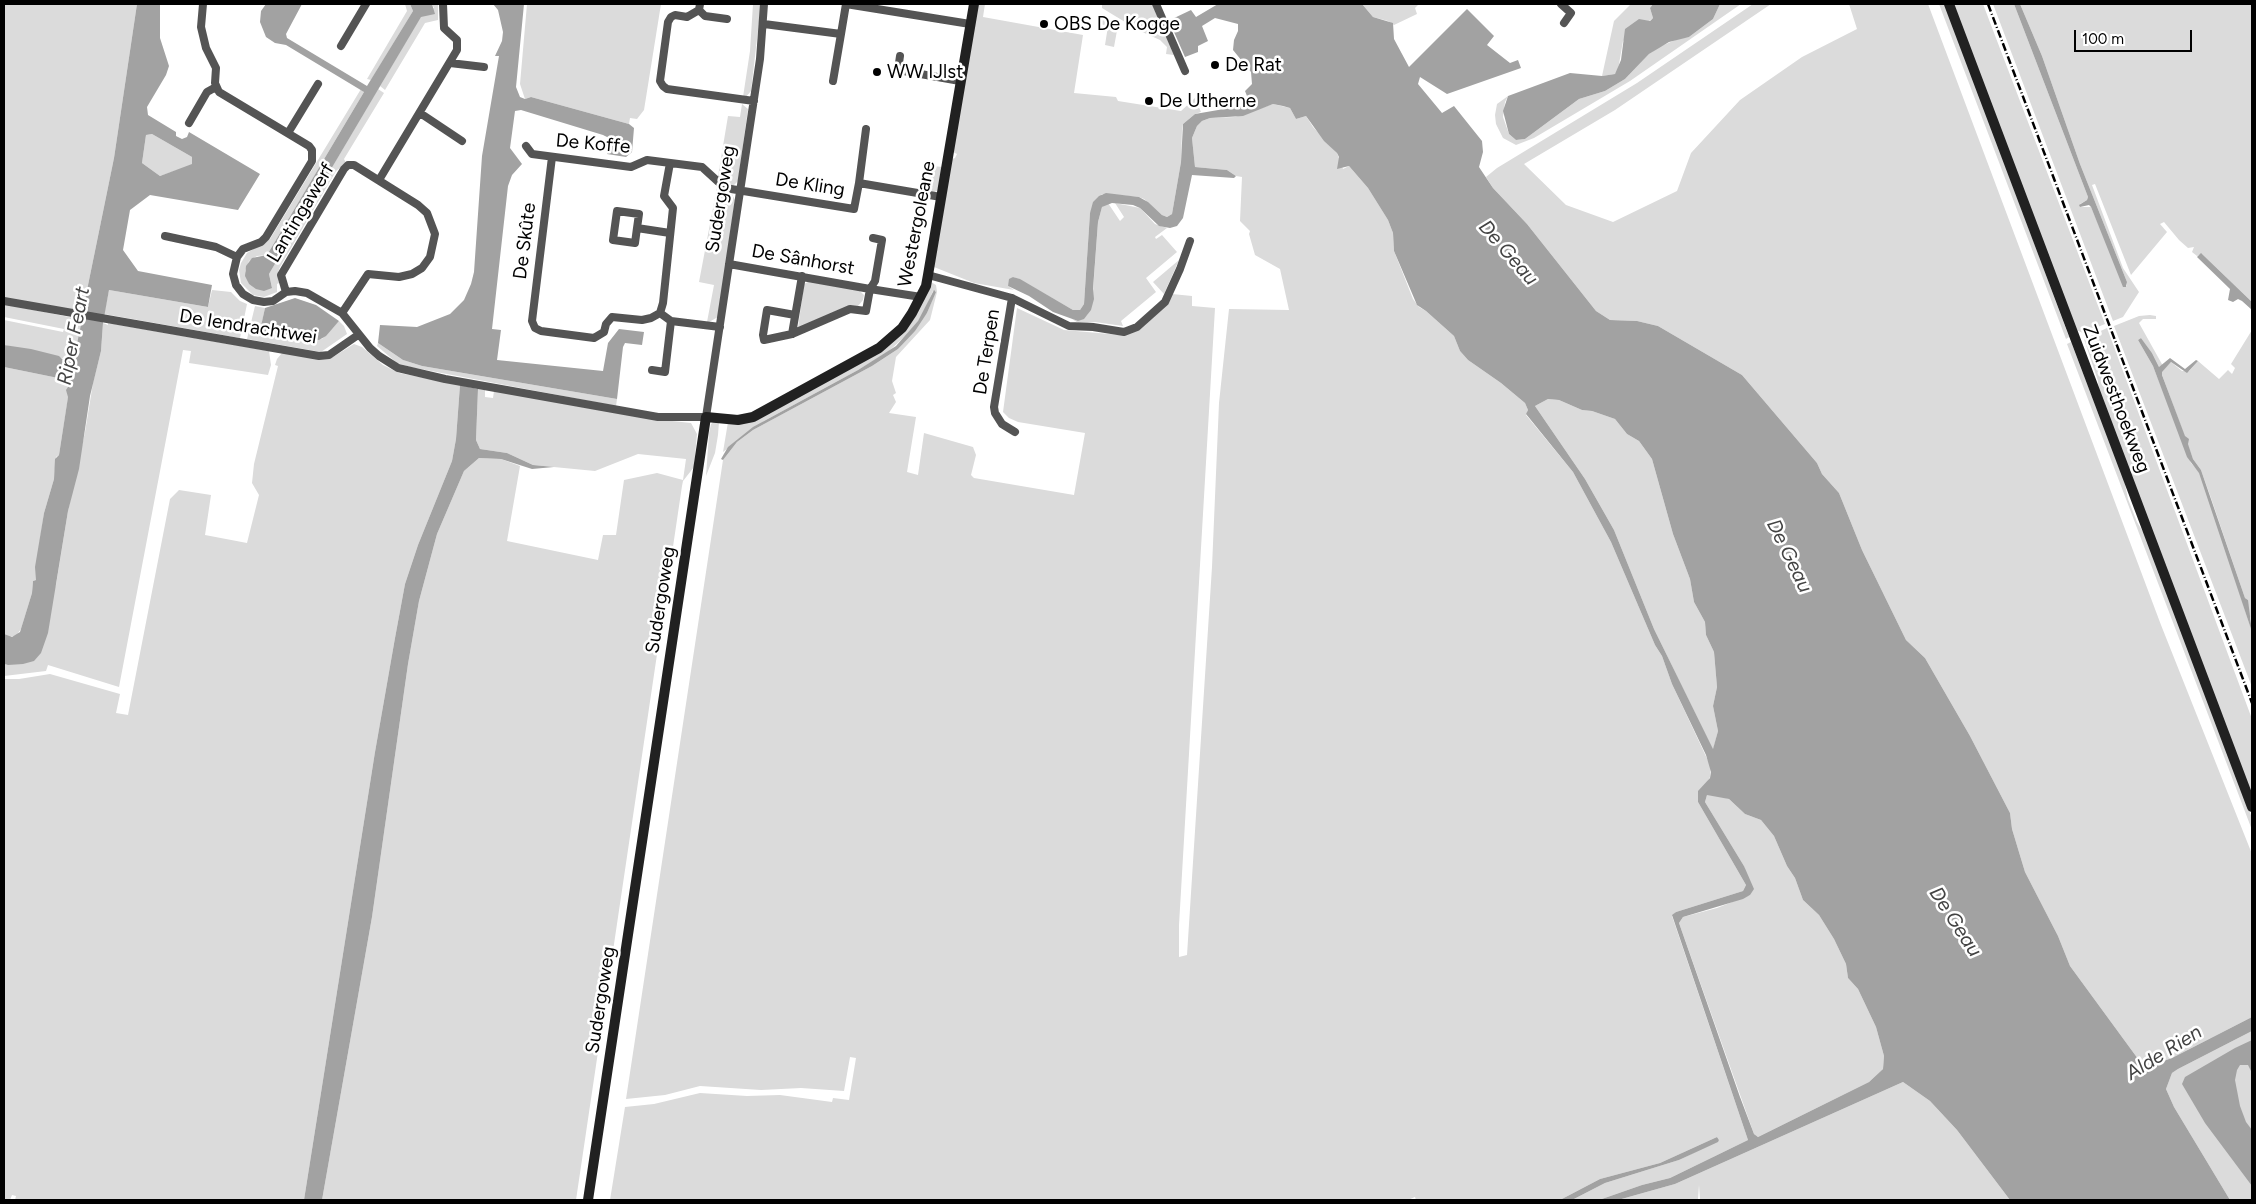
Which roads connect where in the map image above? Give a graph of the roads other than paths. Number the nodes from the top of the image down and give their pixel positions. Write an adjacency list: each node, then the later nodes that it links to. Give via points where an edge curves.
1 (203, 4): 23 (street, via 201,27 206,48 216,68)
2 (366, 4): 15 (street)
3 (443, 4): 17 (street, via 444,28 458,43)
4 (764, 4): 12 (street, Sudergoweg)
5 (974, 4): 13 (street, Westergoleane)
6 (1156, 4): 19 (street)
7 (1561, 4): 11 (street, via 1571,13)
8 (1949, 4): 61 (street, Zuidwesthoekweg)
9 (700, 7): 10 (street, via 705,16); 24 (street, via 687,17 671,17 668,22 662,86)
10 (727, 19)
11 (1564, 23)
12 (764, 24): 14 (street); 24 (street, Sudergoweg)
13 (970, 24): 14 (street, via 846,4); 21 (street, Westergoleane)
14 (841, 34): 20 (street)
15 (340, 46)
16 (900, 56): 21 (street, via 898,70)
17 (450, 63): 18 (street); 25 (street)
18 (484, 67)
19 (1185, 71)
20 (833, 81)
21 (960, 81): 36 (street, Westergoleane)
22 (318, 84): 28 (street)
23 (216, 88): 26 (street, via 208,92); 28 (street)
24 (754, 101): 35 (street, Sudergoweg)
25 (420, 113): 29 (street); 33 (street)
26 (189, 123)
27 (866, 128): 34 (street)
28 (288, 133): 42 (street, via 310,146 312,161 266,237 243,249)
29 (462, 141)
30 (526, 146): 31 (street, De Koffe, via 532,154)
31 (552, 157): 32 (street, De Koffe, via 631,167 647,160); 52 (street, De Skûte, via 532,321 535,328 594,338 604,332 612,318 642,320)
32 (670, 163): 35 (street, De Koffe, via 702,167 720,185); 38 (street, via 664,196 673,208)
33 (379, 180): 47 (street, Lantingawerf, via 354,165 344,169 281,276); 51 (street, Lantingawerf, via 427,213 436,234 434,245 422,268 412,274 399,277 368,274)
34 (859, 183): 35 (street, De Kling, via 854,209); 36 (street, De Kling)
35 (740, 192): 43 (street, Sudergoweg)
36 (942, 197): 44 (street, Westergoleane)
37 (637, 228): 37 (street, via 639,214 617,211 613,240 635,243); 38 (street)
38 (670, 233): 52 (street)
39 (164, 236): 42 (street, via 216,247)
40 (873, 238): 46 (street, De Sânhorst, via 882,240 875,281)
41 (1190, 241): 49 (street, De Terpen, via 1165,302 1130,331 1069,326)
42 (237, 257): 47 (street, via 233,274 243,294 264,302 273,301)
43 (729, 264): 45 (street, De Sânhorst); 55 (street, Sudergoweg)
44 (928, 275): 48 (street, Westergoleane); 49 (street, De Terpen)
45 (802, 276): 46 (street, De Sânhorst); 53 (street)
46 (870, 289): 48 (street, De Sânhorst); 56 (street, via 866,310 850,308)
47 (286, 292): 51 (street, via 308,293)
48 (921, 297): 59 (street, Westergoleane, via 902,328 879,348 753,417 738,420)
49 (1012, 298): 60 (street, De Terpen, via 994,407 1002,424)
50 (4, 301): 57 (street, De Iendrachtwei, via 319,356 329,355)
51 (342, 313): 57 (street)
52 (660, 313): 54 (street)
53 (795, 314): 56 (street); 56 (street, via 767,310 763,335 766,340)
54 (671, 321): 55 (street); 58 (street, via 665,372)
55 (720, 327): 59 (street, Sudergoweg)
56 (792, 334)
57 (358, 335): 59 (street, via 390,363 420,375 658,417)
58 (652, 370)
59 (706, 417): 62 (street, Sudergoweg)
60 (1014, 432)
61 (2252, 806)
62 (588, 1200)

